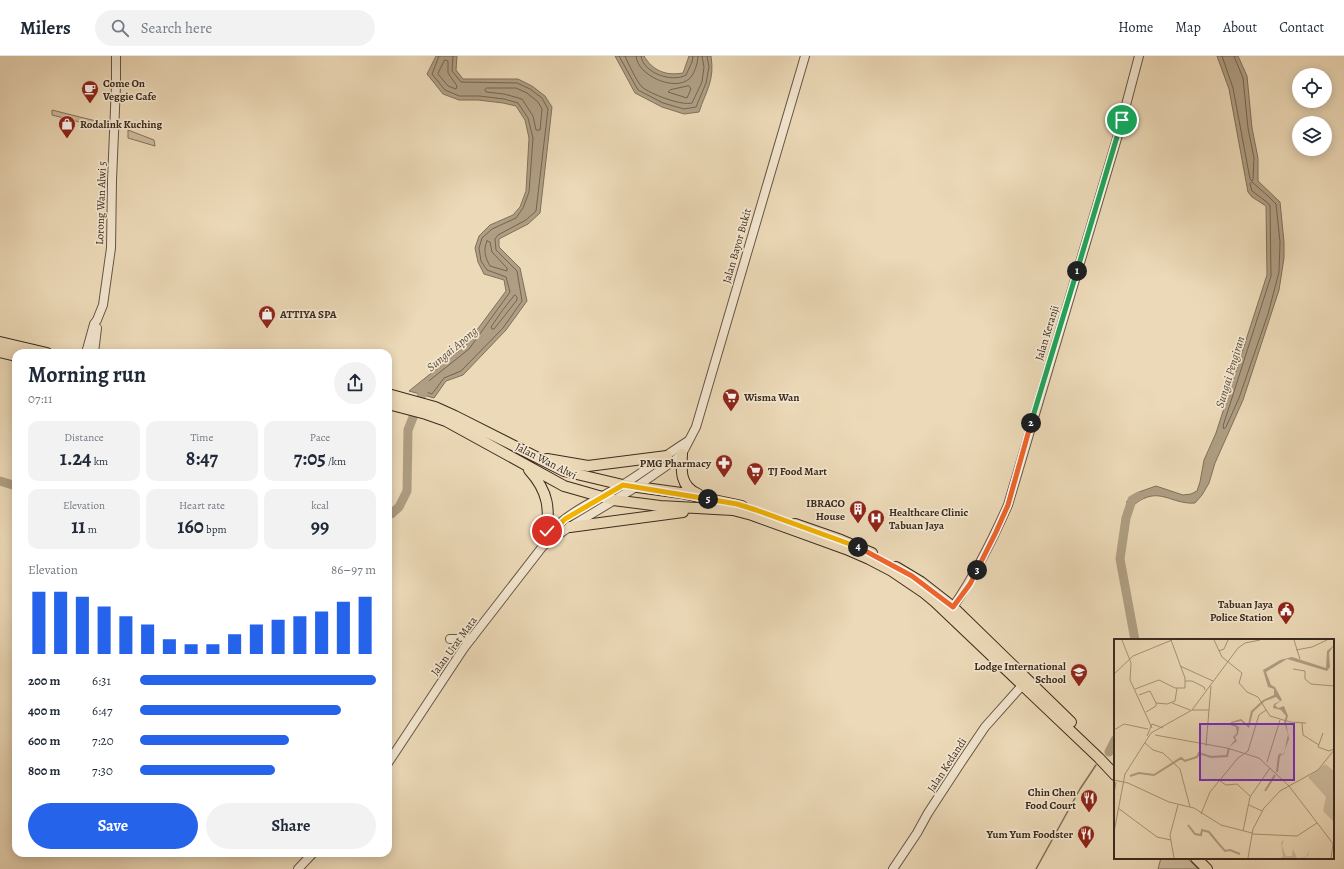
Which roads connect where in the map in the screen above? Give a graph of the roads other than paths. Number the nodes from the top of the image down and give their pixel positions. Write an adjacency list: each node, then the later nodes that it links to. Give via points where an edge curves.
1 (116, 56): 4 (street, Lorong Wan Alwi 5, via 111,248 103,305)
2 (805, 56): 13 (street, Jalan Bayor Bukit, via 696,427)
3 (1139, 56): 26 (street, Jalan Keranji, via 1008,505 970,584)
4 (97, 320): 7 (street, Lorong Wan Alwi 5); 8 (street, Lorong Wan Alwi 5)
5 (0, 342): 6 (main road)
6 (30, 349)
7 (87, 349)
8 (95, 349)
9 (0, 352): 10 (main road)
10 (12, 355)
11 (392, 398): 15 (main road, Jalan Wan Alwi, via 435,407)
12 (392, 398): 17 (main road, Jalan Wan Alwi, via 446,421)
13 (688, 441): 14 (street, Jalan Bayor Bukit); 16 (street)
14 (682, 454): 19 (street); 22 (main road, via 682,473 686,486 692,492)
15 (532, 455): 16 (main road, via 588,466); 18 (main road, Jalan Wan Alwi, via 564,471)
16 (667, 456): 18 (street)
17 (523, 464): 20 (main road, Jalan Wan Alwi, via 564,486); 25 (main road, via 537,479 547,499 548,516)
18 (623, 485): 19 (main road, Jalan Wan Alwi); 20 (street)
19 (636, 487): 21 (street); 22 (main road, Jalan Wan Alwi)
20 (600, 497): 21 (main road, Jalan Wan Alwi); 25 (street, via 565,519)
21 (613, 500): 23 (main road, Jalan Wan Alwi); 24 (street)
22 (717, 500): 26 (main road, Jalan Wan Alwi, via 756,510 856,546 912,576)
23 (695, 509): 24 (main road); 29 (main road, Jalan Wan Alwi, via 733,510 752,515 846,549 892,572 923,592)
24 (570, 527): 25 (street)
25 (544, 542): 27 (street, Jalan Urat Mata)
26 (953, 607): 29 (main road, Jalan Wan Alwi)
27 (472, 638): 28 (street); 30 (street, Jalan Urat Mata)
28 (450, 639)
29 (1025, 682): 31 (main road, Jalan Wan Alwi); 37 (street, Jalan Kedandi, via 985,727)
30 (392, 757)
31 (1106, 760): 32 (main road, Jalan Wan Alwi)
32 (1114, 773)
33 (309, 857): 36 (street)
34 (1197, 859): 38 (main road)
35 (1206, 859): 39 (main road)
36 (298, 869)
37 (893, 869)
38 (1207, 869)
39 (1216, 869)

